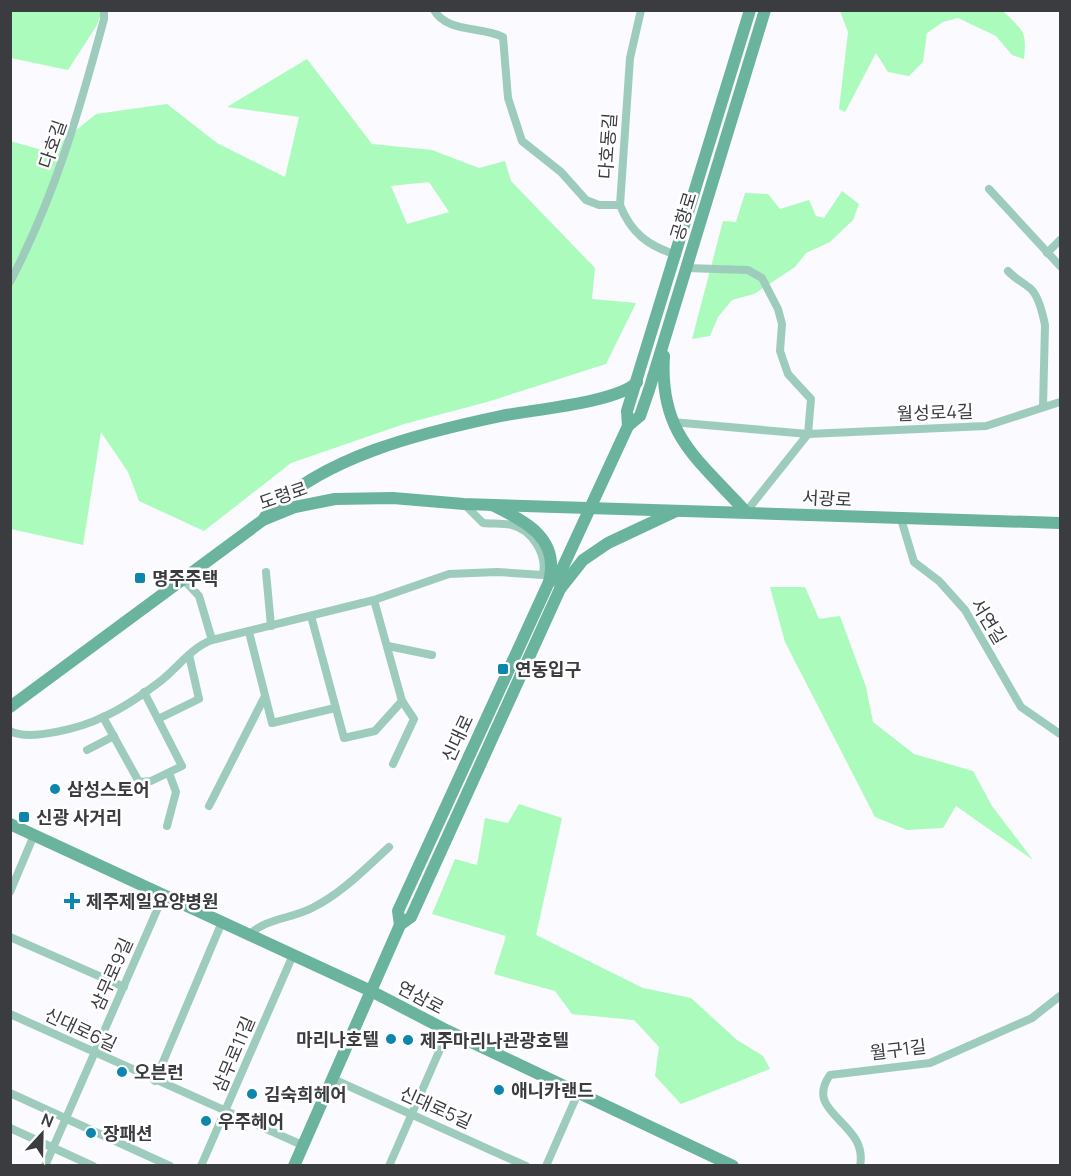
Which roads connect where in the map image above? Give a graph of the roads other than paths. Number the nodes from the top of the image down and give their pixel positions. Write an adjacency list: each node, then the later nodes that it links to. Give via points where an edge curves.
1 (104, 10): 14 (street, 다호길, via 78,119 54,188)
2 (434, 10): 7 (street, via 445,23 503,37 508,98 522,141 561,172 586,200 599,205)
3 (641, 10): 7 (street, 다호동길, via 630,58)
4 (750, 10): 10 (main road, 공항로)
5 (765, 10): 12 (main road, 공항로)
6 (989, 189): 9 (street)
7 (620, 205): 10 (street, 다호동길, via 638,236 655,248)
8 (1060, 240): 9 (street)
9 (1047, 253): 11 (street)
10 (677, 255): 16 (main road, 공항로)
11 (1060, 266)
12 (686, 268): 15 (main road, 공항로); 21 (street, via 748,270 762,278 780,317 780,351 788,374 811,399)
13 (1008, 271): 18 (street, via 1032,290 1043,314)
14 (10, 282)
15 (665, 337): 19 (main road, via 663,376); 20 (main road, 공항로, via 640,416)
16 (639, 378): 20 (main road, 공항로, via 627,411); 28 (main road, via 632,388 618,395 502,416 406,440 324,474 290,494)
17 (1060, 402): 18 (street, 월성로4길)
18 (1043, 407): 21 (street, 월성로4길, via 986,426)
19 (672, 422): 21 (street, 월성로4길); 26 (main road, via 687,449)
20 (628, 426): 24 (main road, 공항로)
21 (808, 434): 26 (street)
22 (464, 504): 23 (main road, 도령로); 28 (main road, 도령로, via 393,498 336,499 295,507); 35 (street, via 483,523 514,526 527,533 543,556 543,575 469,571)
23 (491, 504): 24 (main road, 도령로); 33 (main road, via 528,523 541,537 554,565)
24 (592, 506): 25 (main road, 서광로); 30 (main road, 신대로)
25 (682, 509): 26 (main road, 서광로); 34 (main road, via 608,543 583,560)
26 (746, 512): 27 (main road, 서광로)
27 (900, 519): 29 (main road, 서광로); 51 (street, 서연길, via 914,562 966,610 1012,695)
28 (263, 520): 32 (main road, 도령로)
29 (1060, 523)
30 (561, 571): 33 (main road, 신대로); 34 (main road, 신대로)
31 (266, 572): 37 (street)
32 (183, 579): 39 (street, via 199,596); 46 (main road, 도령로)
33 (549, 582): 64 (main road, 신대로, via 398,910)
34 (560, 589): 64 (main road, 신대로, via 411,917)
35 (374, 600): 36 (street); 40 (street)
36 (311, 616): 37 (street); 47 (street)
37 (271, 626): 38 (street)
38 (249, 632): 39 (street); 44 (street)
39 (212, 640): 41 (street, via 200,644)
40 (388, 646): 42 (street); 45 (street)
41 (189, 655): 43 (street); 49 (street, via 199,699)
42 (432, 655)
43 (144, 692): 48 (street); 49 (street)
44 (265, 696): 47 (street, via 272,723); 56 (street)
45 (402, 701): 47 (street, via 375,731 344,738); 54 (street, via 414,719)
46 (10, 707)
47 (335, 708)
48 (103, 717): 50 (street, via 36,736 20,737); 52 (street)
49 (158, 719): 55 (street, via 182,766)
50 (10, 731)
51 (1060, 734)
52 (114, 736): 53 (street); 55 (street, via 139,782)
53 (87, 750)
54 (393, 764)
55 (169, 773): 58 (street, via 176,792)
56 (209, 806)
57 (10, 824): 59 (main road, 연삼로)
58 (167, 826)
59 (34, 835): 61 (street); 62 (main road, 연삼로)
60 (389, 847): 65 (street, via 357,877 313,908 260,924)
61 (10, 892)
62 (164, 894): 63 (main road, 연삼로); 68 (street, 삼무로9길)
63 (222, 922): 65 (main road, 연삼로); 75 (street)
64 (400, 925): 69 (main road, 신대로)
65 (249, 935): 67 (main road, 연삼로)
66 (10, 937): 68 (street)
67 (293, 955): 69 (main road, 연삼로); 78 (street, 삼무로11길)
68 (124, 987): 73 (street, 삼무로9길)
69 (371, 991): 72 (main road, 연삼로); 74 (main road, 신대로)
70 (1060, 996): 94 (street, 월구1길, via 1032,1018 930,1063 830,1075 824,1089 825,1104 858,1141)
71 (10, 1014): 73 (street, 신대로6길)
72 (448, 1031): 77 (main road, 연삼로); 79 (street)
73 (94, 1053): 75 (street, 신대로6길); 80 (street, 삼무로9길)
74 (333, 1080): 79 (street, 신대로5길); 82 (main road, 신대로)
75 (155, 1081): 78 (street, 신대로6길)
76 (10, 1093): 80 (street)
77 (578, 1093): 84 (main road, 연삼로); 92 (street)
78 (225, 1112): 82 (street, 신대로6길); 88 (street, 삼무로11길)
79 (411, 1114): 90 (street); 91 (street, 신대로5길)
80 (65, 1117): 83 (street, 삼무로9길); 87 (street)
81 (10, 1128): 83 (street)
82 (302, 1146): 89 (main road, 신대로)
83 (53, 1147): 85 (street, 삼무로9길); 86 (street)
84 (713, 1161): 93 (main road, 연삼로)
85 (45, 1166)
86 (93, 1166)
87 (170, 1166)
88 (201, 1166)
89 (294, 1166)
90 (389, 1166)
91 (526, 1166)
92 (546, 1166)
93 (733, 1166)
94 (860, 1166)

